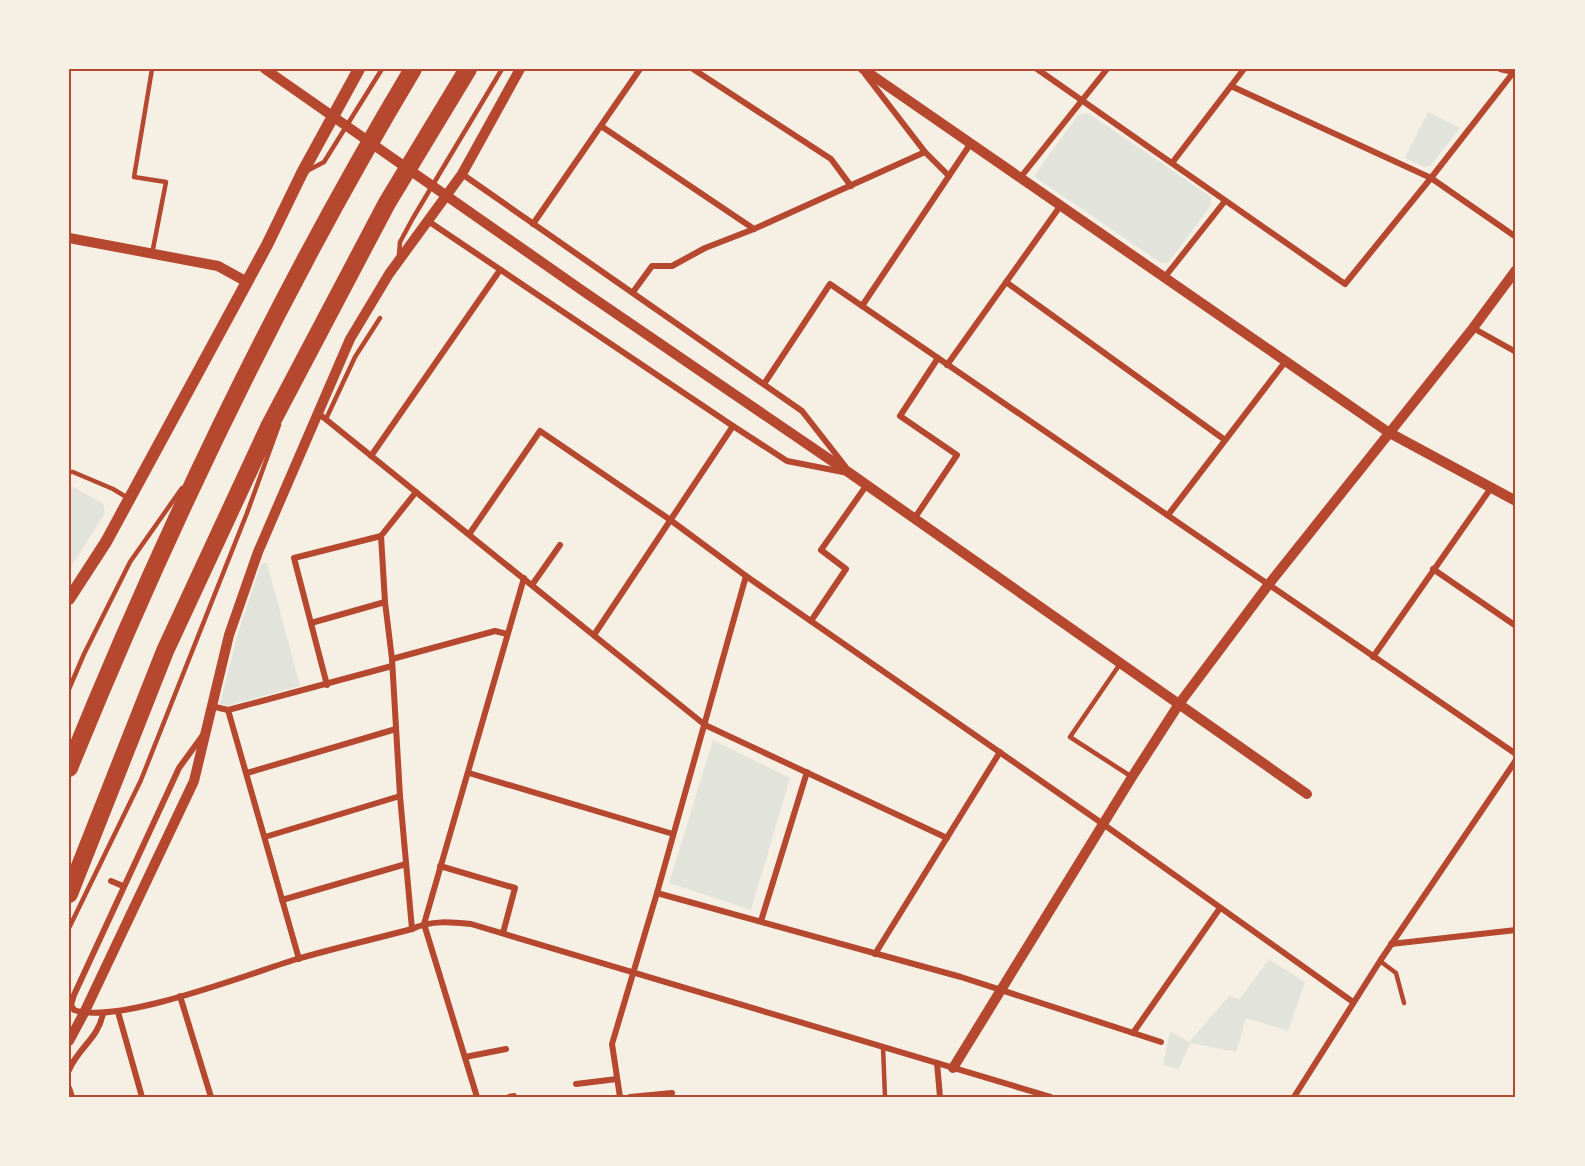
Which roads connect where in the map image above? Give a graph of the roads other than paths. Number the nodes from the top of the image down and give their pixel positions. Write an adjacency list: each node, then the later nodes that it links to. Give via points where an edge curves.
1 (152, 69): 36 (lane, via 134,177 166,182)
2 (265, 69): 60 (street)
3 (359, 69): 23 (main road)
4 (382, 69): 23 (lane, via 324,162)
5 (413, 69): 57 (highway, via 276,312)
6 (468, 69): 50 (highway, via 387,203)
7 (502, 69): 37 (lane, via 400,242)
8 (520, 69): 24 (street)
9 (640, 69): 19 (street)
10 (693, 69): 28 (street, via 831,159)
11 (862, 69): 20 (street); 21 (street)
12 (1037, 69): 18 (street)
13 (1107, 69): 18 (street)
14 (1244, 69): 17 (street)
15 (1500, 69): 16 (street)
16 (1514, 71): 27 (street)
17 (1231, 86): 22 (street); 27 (street)
18 (1083, 101): 22 (street); 26 (street)
19 (601, 126): 32 (street); 33 (street)
20 (972, 143): 25 (street); 26 (street)
21 (925, 153): 25 (street); 28 (street)
22 (1172, 163): 29 (street)
23 (302, 173): 41 (main road)
24 (462, 174): 31 (street); 32 (street)
25 (949, 176): 44 (street)
26 (1020, 178): 30 (street)
27 (1431, 178): 29 (street, via 1345,284); 34 (street)
28 (851, 186): 33 (street)
29 (1225, 201): 40 (street)
30 (1061, 205): 40 (street); 42 (street)
31 (428, 221): 37 (street); 38 (street)
32 (533, 224): 43 (street)
33 (754, 229): 43 (street, via 672,266 652,266)
34 (1516, 237)
35 (69, 238): 36 (street)
36 (152, 254): 41 (street, via 218,266)
37 (399, 261): 53 (street, via 350,339)
38 (500, 270): 54 (street); 58 (street)
39 (1516, 270): 46 (street)
40 (1164, 278): 49 (street)
41 (247, 282): 66 (main road)
42 (1006, 282): 51 (street); 56 (street)
43 (633, 292): 52 (street)
44 (862, 306): 48 (street); 52 (street, via 830,284)
45 (380, 318): 53 (lane)
46 (1473, 328): 47 (street); 55 (street)
47 (1516, 352)
48 (938, 358): 51 (street); 70 (street, via 900,416 957,455)
49 (1285, 362): 55 (street); 56 (street)
50 (302, 363): 116 (highway, via 165,651); 121 (lane, via 141,780)
51 (947, 365): 68 (street)
52 (764, 384): 60 (street, via 802,411)
53 (322, 416): 58 (street); 92 (street, via 258,552)
54 (733, 426): 60 (street, via 787,461); 69 (street)
55 (1388, 432): 64 (street); 77 (street)
56 (1225, 440): 68 (street)
57 (205, 456): 61 (lane); 100 (highway, via 110,666)
58 (371, 456): 65 (street)
59 (69, 472): 66 (lane)
60 (851, 474): 63 (street)
61 (191, 475)
62 (184, 485): 90 (lane, via 130,562)
63 (866, 486): 70 (street); 81 (street, via 821,550 846,569)
64 (1491, 488): 67 (street); 74 (street)
65 (416, 492): 71 (street); 72 (street)
66 (128, 498): 79 (main road, via 106,542)
67 (1516, 501)
68 (1168, 515): 77 (street)
69 (669, 519): 71 (street, via 540,432); 75 (street); 85 (street)
70 (915, 519): 88 (street)
71 (470, 533): 76 (street)
72 (381, 536): 80 (street); 82 (street, via 294,558)
73 (560, 545): 78 (street)
74 (1433, 569): 83 (street); 86 (street)
75 (746, 576): 81 (street); 94 (street)
76 (524, 578): 78 (street); 84 (street)
77 (1269, 584): 86 (street); 91 (street)
78 (532, 585): 85 (street)
79 (69, 599)
80 (385, 602): 82 (street); 87 (street)
81 (811, 621): 97 (street)
82 (311, 623): 89 (street)
83 (1516, 626)
84 (507, 634): 87 (street, via 495,631); 103 (street)
85 (594, 635): 94 (street)
86 (1373, 657): 98 (street)
87 (392, 663): 89 (street); 95 (street)
88 (1120, 664): 91 (street); 104 (lane, via 1071,737)
89 (327, 685): 93 (street)
90 (69, 689)
91 (1179, 704): 104 (street); 105 (street)
92 (211, 706): 93 (street); 96 (street)
93 (228, 710): 102 (street)
94 (705, 725): 101 (street); 108 (street)
95 (396, 729): 102 (street); 106 (street)
96 (205, 731): 114 (street, via 178,768); 136 (street, via 194,781)
97 (1000, 752): 107 (street); 110 (street)
98 (1516, 754)
99 (1516, 760): 125 (street)
100 (69, 768)
101 (807, 772): 110 (street); 119 (street)
102 (247, 773): 109 (street)
103 (469, 773): 108 (street); 112 (street)
104 (1132, 777): 107 (street)
105 (1307, 794)
106 (400, 796): 109 (street); 111 (street)
107 (1103, 824): 118 (street); 130 (street)
108 (673, 834): 115 (street)
109 (265, 837): 117 (street)
110 (947, 838): 126 (street)
111 (406, 864): 117 (street); 122 (street)
112 (440, 866): 120 (street); 124 (street, via 515,888)
113 (111, 881): 114 (street)
114 (123, 886): 134 (street)
115 (657, 892): 119 (street); 129 (street)
116 (69, 894)
117 (282, 900): 127 (street)
118 (1220, 908): 132 (street); 138 (street)
119 (761, 921): 126 (street)
120 (424, 924): 122 (street); 124 (street, via 471,924); 143 (street)
121 (69, 928)
122 (412, 928): 127 (street)
123 (1516, 930): 125 (street)
124 (503, 933): 129 (street)
125 (1391, 944): 128 (street)
126 (875, 954): 130 (street)
127 (299, 959): 131 (street)
128 (1380, 961): 132 (street); 133 (lane, via 1396,973)
129 (633, 972): 141 (street); 147 (street, via 612,1044)
130 (1000, 989): 138 (street); 145 (street)
131 (180, 996): 135 (street); 154 (street)
132 (1353, 1002): 161 (street)
133 (1404, 1004)
134 (70, 1007): 136 (street)
135 (118, 1012): 137 (street); 153 (street)
136 (84, 1013): 137 (street); 139 (street)
137 (103, 1013): 146 (street, via 101,1026)
138 (1133, 1033): 140 (street)
139 (69, 1041)
140 (1161, 1042)
141 (883, 1047): 144 (street); 158 (lane)
142 (506, 1049): 143 (street)
143 (465, 1057): 155 (street)
144 (937, 1063): 145 (street); 159 (street)
145 (953, 1068): 151 (street)
146 (69, 1070)
147 (618, 1079): 148 (street); 156 (street)
148 (576, 1084)
149 (69, 1088): 152 (street)
150 (672, 1093): 157 (street)
151 (1042, 1096): 160 (street)
152 (72, 1097)
153 (142, 1097)
154 (211, 1097)
155 (477, 1097)
156 (620, 1097)
157 (630, 1097)
158 (885, 1097)
159 (940, 1097)
160 (1051, 1097)
161 (1294, 1097)

